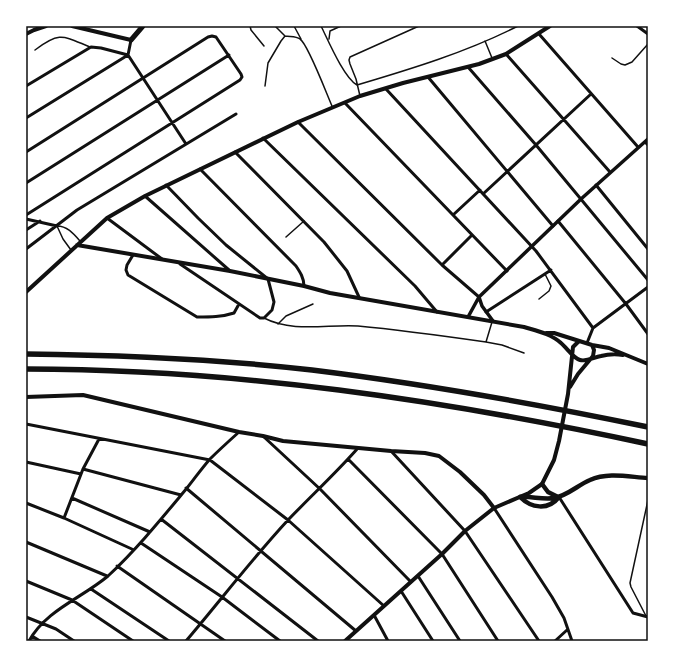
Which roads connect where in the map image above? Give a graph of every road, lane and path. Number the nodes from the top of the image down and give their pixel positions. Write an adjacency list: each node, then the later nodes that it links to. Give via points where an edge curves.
1 (46, 26): 13 (main road)
2 (72, 26): 18 (main road)
3 (143, 26): 18 (highway)
4 (250, 26): 22 (lane)
5 (275, 26): 16 (lane)
6 (294, 26): 17 (lane)
7 (321, 26): 19 (lane)
8 (341, 26): 19 (lane, via 330,31)
9 (419, 26): 33 (lane, via 350,57)
10 (518, 26): 20 (lane)
11 (550, 26): 14 (main road)
12 (638, 26): 15 (street)
13 (26, 34)
14 (539, 34): 25 (main road); 37 (street)
15 (648, 34)
16 (285, 36): 17 (lane); 35 (lane, via 268,63)
17 (301, 39): 41 (lane)
18 (131, 40): 26 (street)
19 (329, 41): 33 (lane, via 352,83)
20 (485, 41): 29 (lane); 33 (lane, via 431,62)
21 (648, 44): 28 (lane, via 626,65)
22 (264, 46)
23 (90, 47): 24 (lane, via 59,37 48,40); 26 (street); 34 (street)
24 (36, 50)
25 (506, 54): 29 (main road); 44 (street)
26 (128, 55): 32 (street); 43 (street)
27 (229, 55): 32 (street, via 216,37 208,37); 39 (street); 46 (street, via 242,78)
28 (612, 58)
29 (493, 59): 30 (main road)
30 (468, 66): 31 (main road); 50 (street)
31 (428, 77): 36 (main road); 55 (street)
32 (143, 79): 39 (street); 52 (street)
33 (357, 85): 38 (lane)
34 (26, 86)
35 (265, 86)
36 (386, 89): 38 (main road); 60 (street)
37 (591, 94): 44 (street); 51 (street)
38 (360, 96): 40 (main road)
39 (157, 101): 46 (street); 57 (street)
40 (345, 103): 41 (main road); 65 (street)
41 (332, 108): 45 (main road)
42 (236, 114): 49 (street)
43 (26, 118)
44 (564, 120): 50 (street); 56 (street)
45 (298, 122): 47 (main road); 84 (street)
46 (171, 123): 49 (street); 64 (street)
47 (263, 138): 53 (main road); 100 (street, via 415,286)
48 (647, 142): 51 (street)
49 (186, 144): 71 (street, via 77,210)
50 (536, 145): 55 (street); 63 (street)
51 (638, 148): 56 (street)
52 (26, 152)
53 (235, 152): 54 (main road); 69 (street)
54 (200, 169): 59 (main road); 91 (street, via 296,266 302,275)
55 (507, 171): 61 (street); 72 (street)
56 (610, 172): 58 (street)
57 (26, 182)
58 (596, 184): 63 (street); 79 (street)
59 (166, 185): 62 (main road); 89 (street, via 226,245)
60 (480, 190): 61 (street); 65 (street)
61 (483, 194): 77 (street)
62 (145, 196): 66 (main road); 86 (street)
63 (581, 199): 70 (street); 90 (street)
64 (26, 215)
65 (453, 215): 74 (street)
66 (107, 218): 76 (main road); 82 (street)
67 (26, 219): 68 (street)
68 (40, 221): 71 (street); 73 (street)
69 (304, 221): 75 (lane); 95 (street, via 348,271)
70 (558, 221): 72 (street); 99 (street)
71 (57, 226): 76 (lane, via 64,226 73,233); 78 (street); 80 (lane, via 62,239)
72 (553, 226): 77 (street)
73 (26, 230)
74 (472, 235): 84 (street); 87 (street)
75 (286, 237)
76 (79, 244): 80 (main road); 81 (main road)
77 (532, 246): 85 (street); 87 (street)
78 (26, 249)
79 (648, 249)
80 (71, 250): 93 (main road)
81 (133, 254): 82 (main road); 97 (street, via 127,265 128,275 198,317 234,313)
82 (164, 260): 83 (main road)
83 (180, 264): 86 (main road); 97 (street)
84 (442, 265): 94 (street)
85 (551, 270): 88 (street); 106 (street)
86 (230, 271): 89 (main road)
87 (507, 271): 94 (street)
88 (545, 274): 96 (lane, via 551,286); 101 (street)
89 (268, 279): 91 (main road); 103 (street, via 274,302 272,310)
90 (648, 280)
91 (304, 286): 95 (main road)
92 (648, 287): 99 (street)
93 (26, 292)
94 (479, 297): 101 (street); 102 (street)
95 (359, 298): 100 (main road)
96 (539, 299)
97 (239, 304): 103 (street)
98 (313, 304): 105 (lane, via 286,316)
99 (626, 304): 106 (street); 108 (street)
100 (438, 312): 102 (main road)
101 (486, 312): 104 (street)
102 (468, 317): 104 (main road)
103 (264, 318): 105 (lane)
104 (493, 321): 107 (main road); 110 (lane)
105 (278, 324): 110 (lane, via 307,327 357,326)
106 (593, 328): 111 (street)
107 (543, 332): 109 (main road); 115 (main road, via 561,343)
108 (648, 334)
109 (579, 341): 111 (main road); 115 (main road)
110 (486, 342): 113 (lane)
111 (586, 343): 112 (main road)
112 (592, 344): 116 (main road); 117 (main road)
113 (524, 353)
114 (26, 354): 123 (highway, via 144,357 311,370 463,391)
115 (572, 354): 117 (main road, via 577,359); 120 (main road)
116 (623, 355): 117 (main road, via 608,354); 118 (main road)
117 (592, 359): 120 (main road, via 578,374)
118 (648, 364)
119 (26, 369): 127 (highway, via 223,377 354,391 497,413)
120 (568, 394): 136 (main road, via 554,460)
121 (26, 397): 124 (main road, via 82,395)
122 (26, 424): 126 (street)
123 (648, 427)
124 (239, 432): 125 (main road); 131 (street)
125 (263, 436): 128 (main road, via 283,441); 138 (street)
126 (99, 439): 131 (street); 133 (street)
127 (648, 444)
128 (358, 448): 129 (main road); 130 (street)
129 (391, 451): 145 (main road, via 438,456 460,472); 149 (street)
130 (348, 459): 138 (street); 155 (street)
131 (210, 460): 137 (street); 148 (street)
132 (26, 462): 134 (street)
133 (83, 469): 134 (street); 139 (street)
134 (81, 474): 142 (street)
135 (648, 478): 141 (main road, via 597,477)
136 (542, 484): 140 (main road); 141 (main road, via 548,492)
137 (186, 488): 139 (street); 154 (street)
138 (320, 489): 148 (street); 161 (street)
139 (181, 495): 147 (street)
140 (520, 497): 141 (main road); 141 (main road, via 528,504 541,507 555,502); 145 (main road)
141 (559, 497): 169 (street, via 633,613)
142 (72, 498): 146 (street); 150 (street)
143 (648, 500): 169 (lane, via 630,583)
144 (26, 503): 146 (street)
145 (494, 508): 149 (main road); 172 (street, via 552,596)
146 (64, 518): 153 (street)
147 (160, 519): 150 (street); 159 (street)
148 (288, 520): 154 (street); 166 (street)
149 (465, 531): 155 (main road); 189 (street)
150 (150, 532): 152 (street)
151 (26, 542): 157 (street)
152 (141, 543): 153 (street); 164 (street)
153 (134, 550): 156 (street)
154 (261, 551): 159 (street); 173 (street)
155 (442, 554): 158 (main road); 188 (street)
156 (117, 566): 157 (street); 171 (street)
157 (108, 576): 162 (street)
158 (418, 576): 161 (main road); 187 (street)
159 (237, 579): 164 (street); 183 (street)
160 (26, 581): 165 (street)
161 (411, 582): 163 (main road)
162 (90, 589): 165 (street); 179 (street)
163 (401, 591): 166 (main road); 186 (street)
164 (222, 597): 171 (street); 182 (street)
165 (72, 600): 170 (street); 178 (street)
166 (384, 606): 167 (main road)
167 (374, 615): 173 (main road); 185 (street)
168 (26, 617): 170 (street)
169 (647, 617)
170 (43, 624): 174 (street); 177 (street)
171 (200, 624): 180 (street); 181 (street)
172 (568, 630): 190 (street); 191 (street)
173 (356, 631): 184 (main road)
174 (32, 636): 175 (street); 176 (street)
175 (29, 641)
176 (40, 641)
177 (74, 641)
178 (133, 641)
179 (169, 641)
180 (186, 641)
181 (225, 641)
182 (280, 641)
183 (318, 641)
184 (345, 641)
185 (388, 641)
186 (432, 641)
187 (460, 641)
188 (498, 641)
189 (539, 641)
190 (555, 641)
191 (572, 641)

